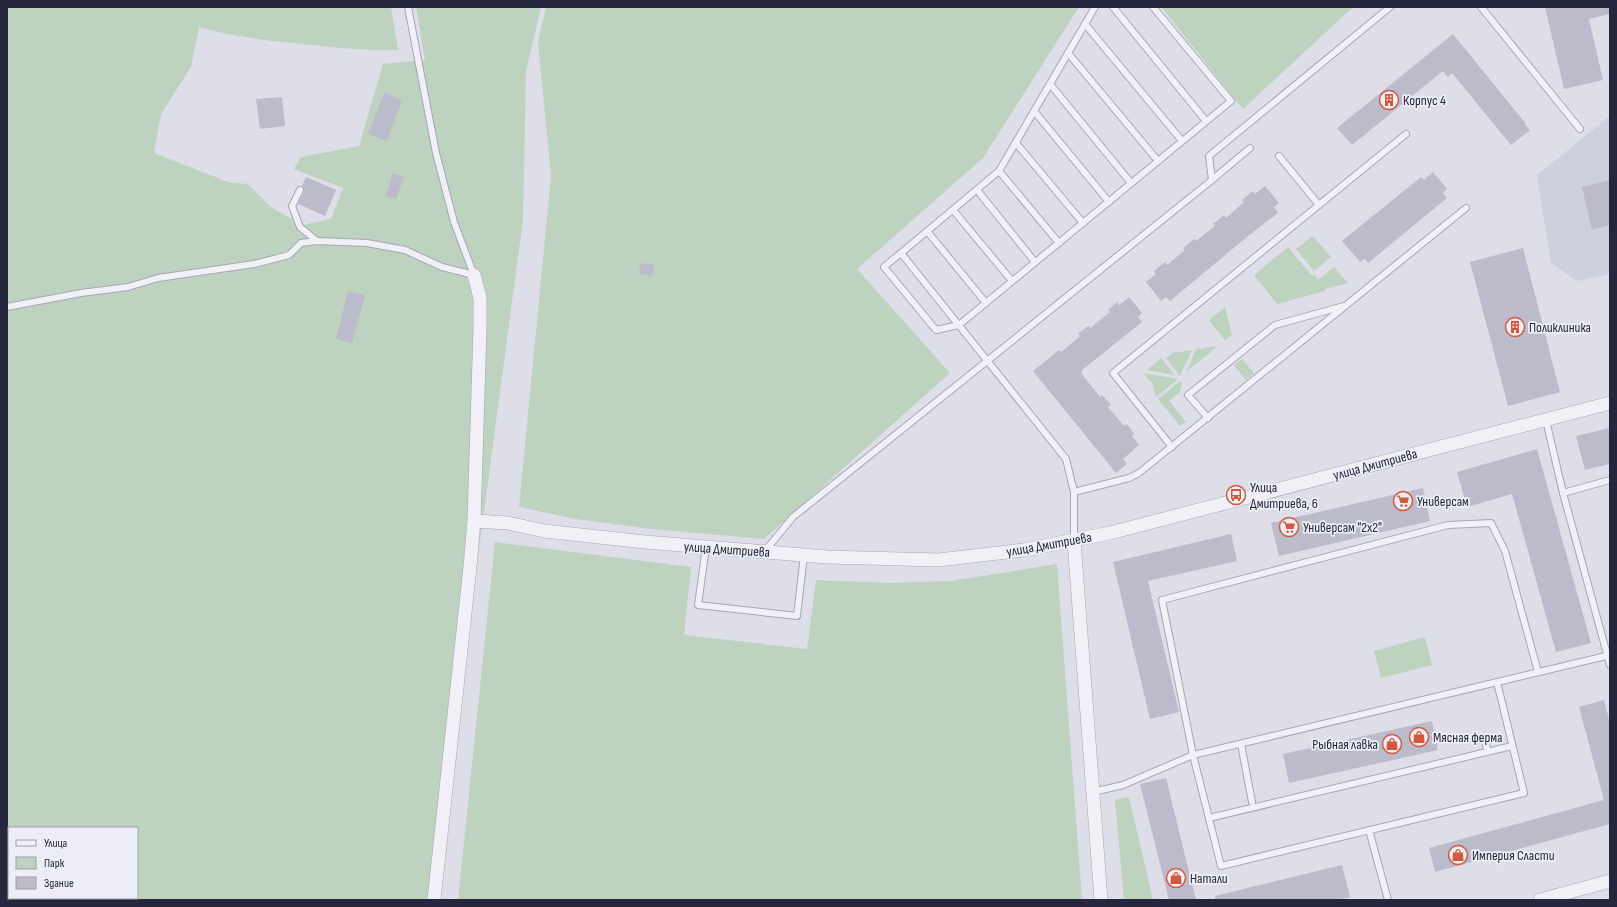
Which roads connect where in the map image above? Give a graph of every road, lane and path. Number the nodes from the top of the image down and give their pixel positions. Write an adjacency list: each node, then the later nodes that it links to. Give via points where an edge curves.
1 (408, 7): 34 (lane, via 436,152 454,222)
2 (1095, 7): 7 (lane)
3 (1113, 7): 11 (lane)
4 (1153, 7): 11 (lane, via 1231,101)
5 (1390, 7): 20 (lane, via 1209,156)
6 (1481, 7): 12 (lane)
7 (1085, 24): 8 (lane); 14 (lane)
8 (1068, 54): 9 (lane); 18 (lane)
9 (1050, 84): 10 (lane); 21 (lane)
10 (1034, 111): 15 (lane); 24 (lane)
11 (1206, 121): 14 (lane)
12 (1580, 129)
13 (1406, 134): 25 (lane)
14 (1182, 141): 18 (lane)
15 (1016, 143): 19 (lane); 28 (lane)
16 (1250, 148): 20 (lane)
17 (1279, 156): 25 (lane)
18 (1158, 161): 21 (lane)
19 (999, 172): 23 (lane); 31 (lane)
20 (1212, 180): 40 (lane)
21 (1131, 183): 24 (lane)
22 (300, 190): 30 (lane, via 292,206 300,226)
23 (977, 190): 27 (lane); 33 (lane)
24 (1109, 202): 28 (lane)
25 (1319, 205): 44 (lane, via 1113,373)
26 (1466, 208): 37 (lane)
27 (953, 210): 29 (lane); 35 (lane)
28 (1083, 223): 31 (lane)
29 (927, 231): 32 (lane); 36 (lane)
30 (317, 241): 34 (lane, via 368,243 405,250 442,266); 38 (lane, via 301,243 289,255 254,264 158,278 128,287)
31 (1059, 243): 33 (lane)
32 (901, 253): 39 (lane); 39 (lane, via 884,267 936,330)
33 (1035, 262): 35 (lane)
34 (474, 275): 48 (street, via 480,298 480,321)
35 (1012, 281): 36 (lane)
36 (986, 303): 39 (lane)
37 (1347, 305): 42 (lane); 42 (lane, via 1275,325 1188,395)
38 (7, 307)
39 (959, 325): 40 (lane)
40 (988, 361): 46 (lane, via 1066,459); 51 (lane, via 793,517)
41 (1610, 403): 43 (street, улица Дмитриева)
42 (1208, 418): 44 (lane)
43 (1546, 420): 47 (lane); 49 (street, улица Дмитриева)
44 (1172, 447): 46 (lane, via 1129,478)
45 (1610, 480): 47 (lane)
46 (1074, 492): 49 (lane)
47 (1563, 493): 53 (lane)
48 (474, 521): 50 (street, улица Дмитриева, via 508,523 544,531); 67 (street)
49 (1074, 541): 52 (street, улица Дмитриева, via 938,560); 62 (street)
50 (706, 547): 51 (street, улица Дмитриева); 52 (lane, via 698,605 797,616)
51 (764, 552): 52 (street, улица Дмитриева)
52 (804, 555)
53 (1609, 655): 54 (lane); 55 (lane)
54 (1610, 665)
55 (1538, 672): 56 (lane); 61 (lane, via 1505,551 1491,523 1448,525 1162,600)
56 (1497, 682): 58 (lane); 59 (lane)
57 (1484, 739): 60 (lane)
58 (1241, 744): 61 (lane); 63 (lane)
59 (1512, 746): 60 (lane); 65 (lane, via 1524,792)
60 (1488, 751): 64 (lane)
61 (1193, 755): 62 (lane, via 1123,785); 64 (lane)
62 (1093, 792): 68 (street)
63 (1252, 802)
64 (1209, 818): 65 (lane, via 1221,866)
65 (1369, 830): 69 (lane)
66 (1610, 881): 70 (street)
67 (434, 900)
68 (1101, 900)
69 (1388, 900)
70 (1540, 900)

